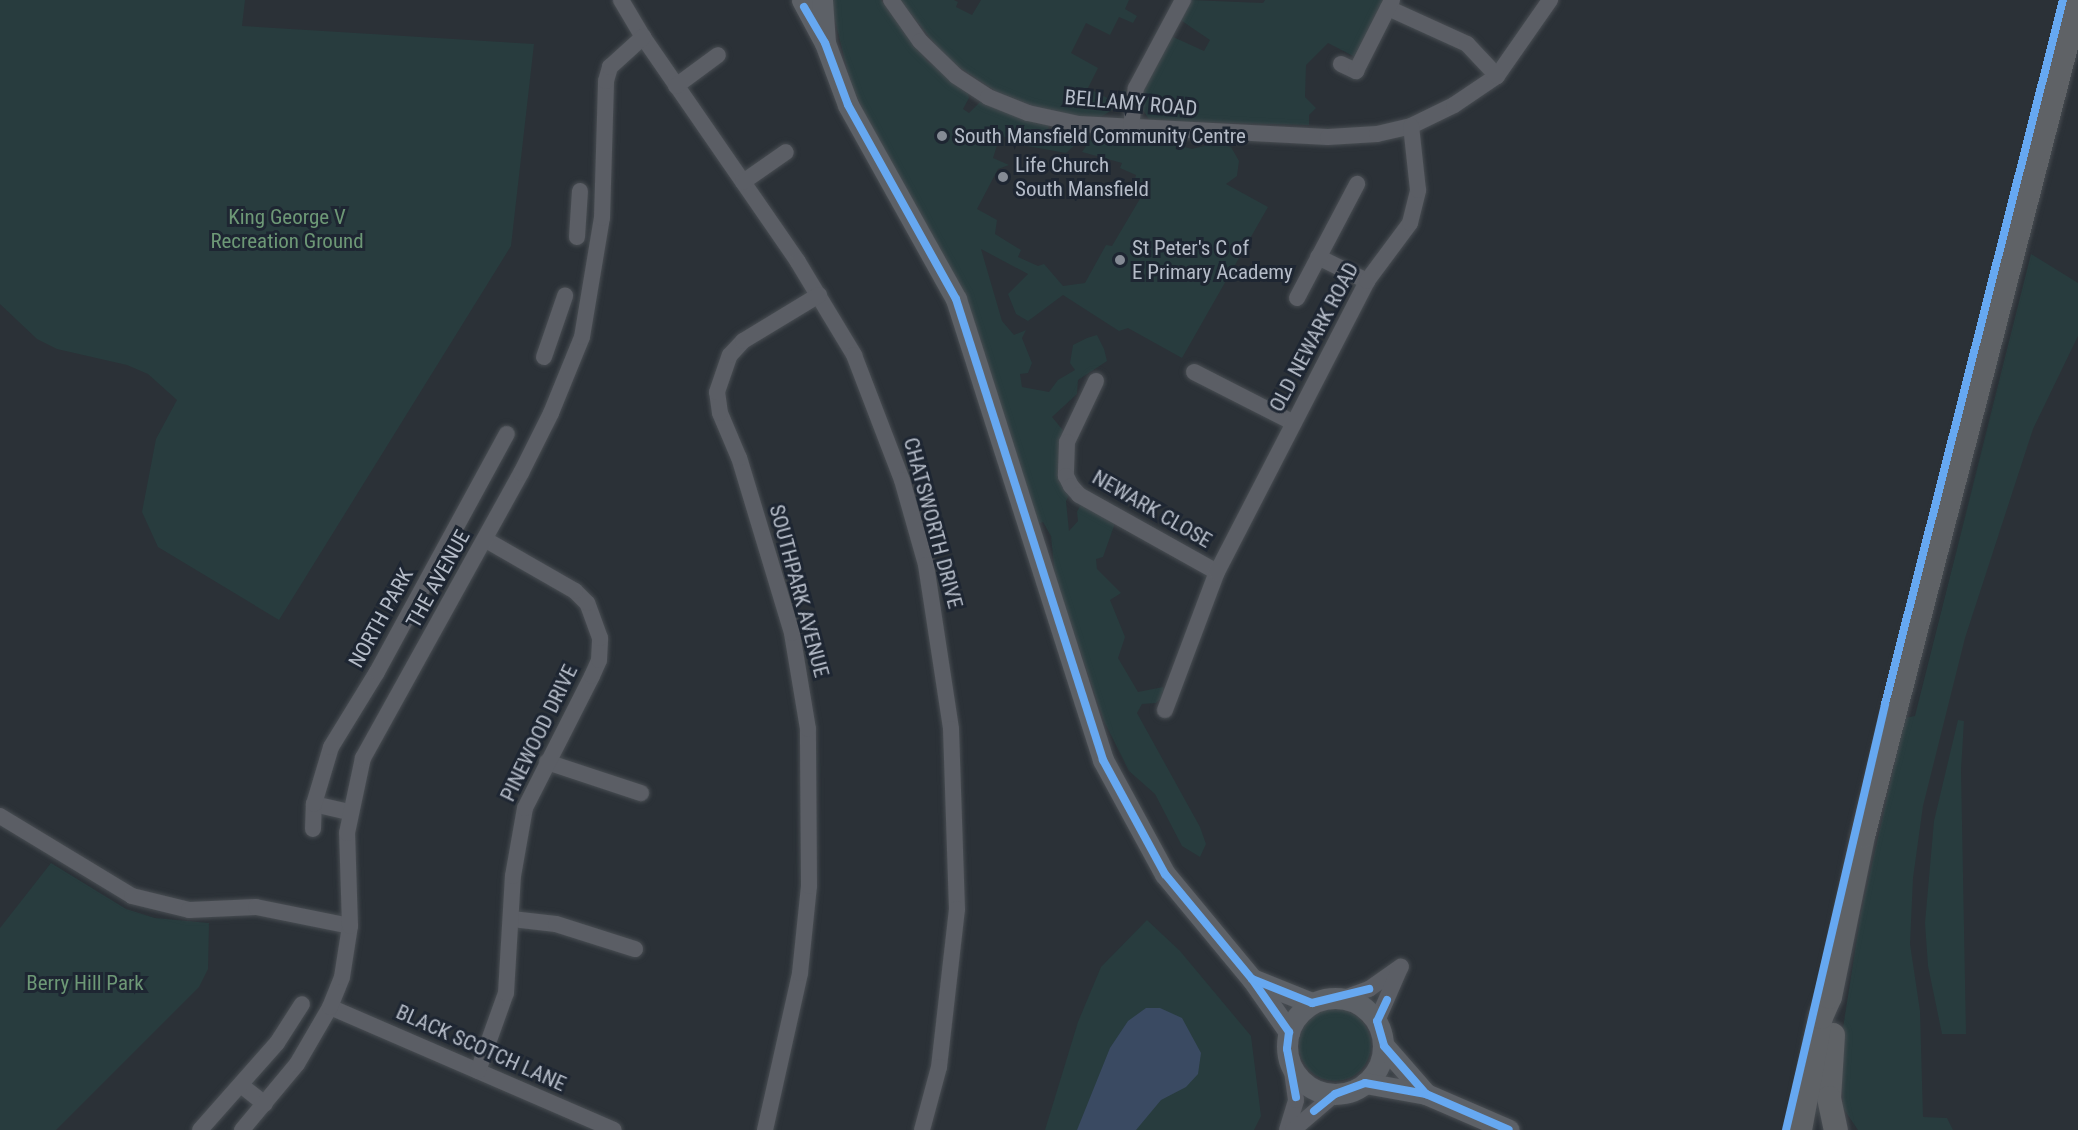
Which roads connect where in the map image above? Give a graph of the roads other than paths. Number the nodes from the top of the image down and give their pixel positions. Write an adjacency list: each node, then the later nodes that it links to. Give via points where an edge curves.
1 (621, 0): 9 (street, CHATSWORTH DRIVE)
2 (802, 0): 10 (main road)
3 (822, 0): 10 (main road)
4 (891, 0): 16 (street, BELLAMY ROAD, via 938,59 988,97 1054,119)
5 (1183, 0): 16 (street, via 1136,88)
6 (1550, 0): 13 (street)
7 (2078, 0): 51 (highway, via 1866,825)
8 (1390, 4): 12 (street, via 1356,71); 13 (street, via 1467,44)
9 (643, 37): 14 (street, CHATSWORTH DRIVE); 22 (street, THE AVENUE, via 610,67 606,81)
10 (825, 43): 50 (main road, via 848,105 956,299 1103,760 1165,874)
11 (717, 55): 14 (street)
12 (1341, 63)
13 (1497, 76): 15 (street, via 1454,105)
14 (676, 86): 18 (street, CHATSWORTH DRIVE)
15 (1411, 126): 16 (street, BELLAMY ROAD, via 1377,134 1328,137); 25 (street, OLD NEWARK ROAD, via 1418,190 1410,223)
16 (1131, 128)
17 (786, 152): 18 (street)
18 (744, 182): 26 (street, CHATSWORTH DRIVE)
19 (1357, 184): 24 (street)
20 (580, 191): 21 (street)
21 (578, 215): 22 (street); 23 (street)
22 (602, 218): 30 (street, THE AVENUE)
23 (577, 237)
24 (1318, 257): 25 (street); 28 (street)
25 (1367, 281): 34 (street, OLD NEWARK ROAD)
26 (819, 295): 69 (street, SOUTHPARK AVENUE, via 743,341 730,355 717,392 720,413 739,458 789,623 808,729 809,886 800,973); 70 (street, CHATSWORTH DRIVE, via 872,393 902,480 926,565 949,704 957,909 939,1067)
27 (565, 296): 29 (street)
28 (1297, 298)
29 (556, 328): 30 (street); 31 (street)
30 (582, 337): 37 (street, THE AVENUE, via 551,413)
31 (544, 357)
32 (1194, 372): 34 (street)
33 (1096, 381): 39 (street, NEWARK CLOSE, via 1067,442 1066,476 1071,486 1089,501)
34 (1294, 423): 39 (street, OLD NEWARK ROAD)
35 (507, 434): 36 (street, NORTH PARK)
36 (495, 459): 37 (street); 43 (street, NORTH PARK, via 331,747)
37 (521, 472): 38 (street, THE AVENUE)
38 (486, 540): 41 (street, PINEWOOD DRIVE, via 574,591 595,617 600,638 599,660); 44 (street, THE AVENUE, via 377,730 363,758)
39 (1217, 572): 40 (street, OLD NEWARK ROAD)
40 (1165, 710)
41 (547, 762): 42 (street); 47 (street, PINEWOOD DRIVE, via 525,808 518,838)
42 (641, 793)
43 (314, 804): 44 (street); 46 (street, NORTH PARK)
44 (349, 812): 48 (street, THE AVENUE)
45 (0, 816): 48 (street, via 132,896 189,910 256,907)
46 (313, 829)
47 (512, 919): 49 (street, via 556,924); 60 (street, PINEWOOD DRIVE, via 506,993)
48 (350, 926): 55 (street, THE AVENUE, via 342,977)
49 (635, 949)
50 (1252, 979): 53 (main road); 57 (main road)
51 (1830, 997): 74 (highway, via 1821,1017); 75 (highway, via 1835,1019 1829,1098)
52 (1344, 998): 53 (main road); 56 (main road, via 1360,1004); 56 (street, via 1369,989 1401,967)
53 (1312, 1003): 57 (main road, via 1298,1015)
54 (302, 1004): 62 (street)
55 (330, 1007): 60 (street, BLACK SCOTCH LANE); 65 (street, THE AVENUE, via 297,1064)
56 (1377, 1021): 58 (main road)
57 (1289, 1032): 59 (main road)
58 (1384, 1046): 61 (main road, via 1379,1067); 64 (main road)
59 (1291, 1065): 63 (main road, via 1301,1080 1317,1090); 71 (street, via 1296,1100)
60 (478, 1071): 68 (street, BLACK SCOTCH LANE)
61 (1365, 1083): 63 (main road); 64 (main road)
62 (242, 1086): 65 (street); 66 (street)
63 (1335, 1094): 72 (street)
64 (1426, 1094): 73 (main road)
65 (265, 1104): 67 (street, THE AVENUE)
66 (200, 1130)
67 (242, 1130)
68 (614, 1130)
69 (765, 1130)
70 (922, 1130)
71 (1287, 1130)
72 (1293, 1130)
73 (1509, 1130)
74 (1800, 1130)
75 (1836, 1130)

